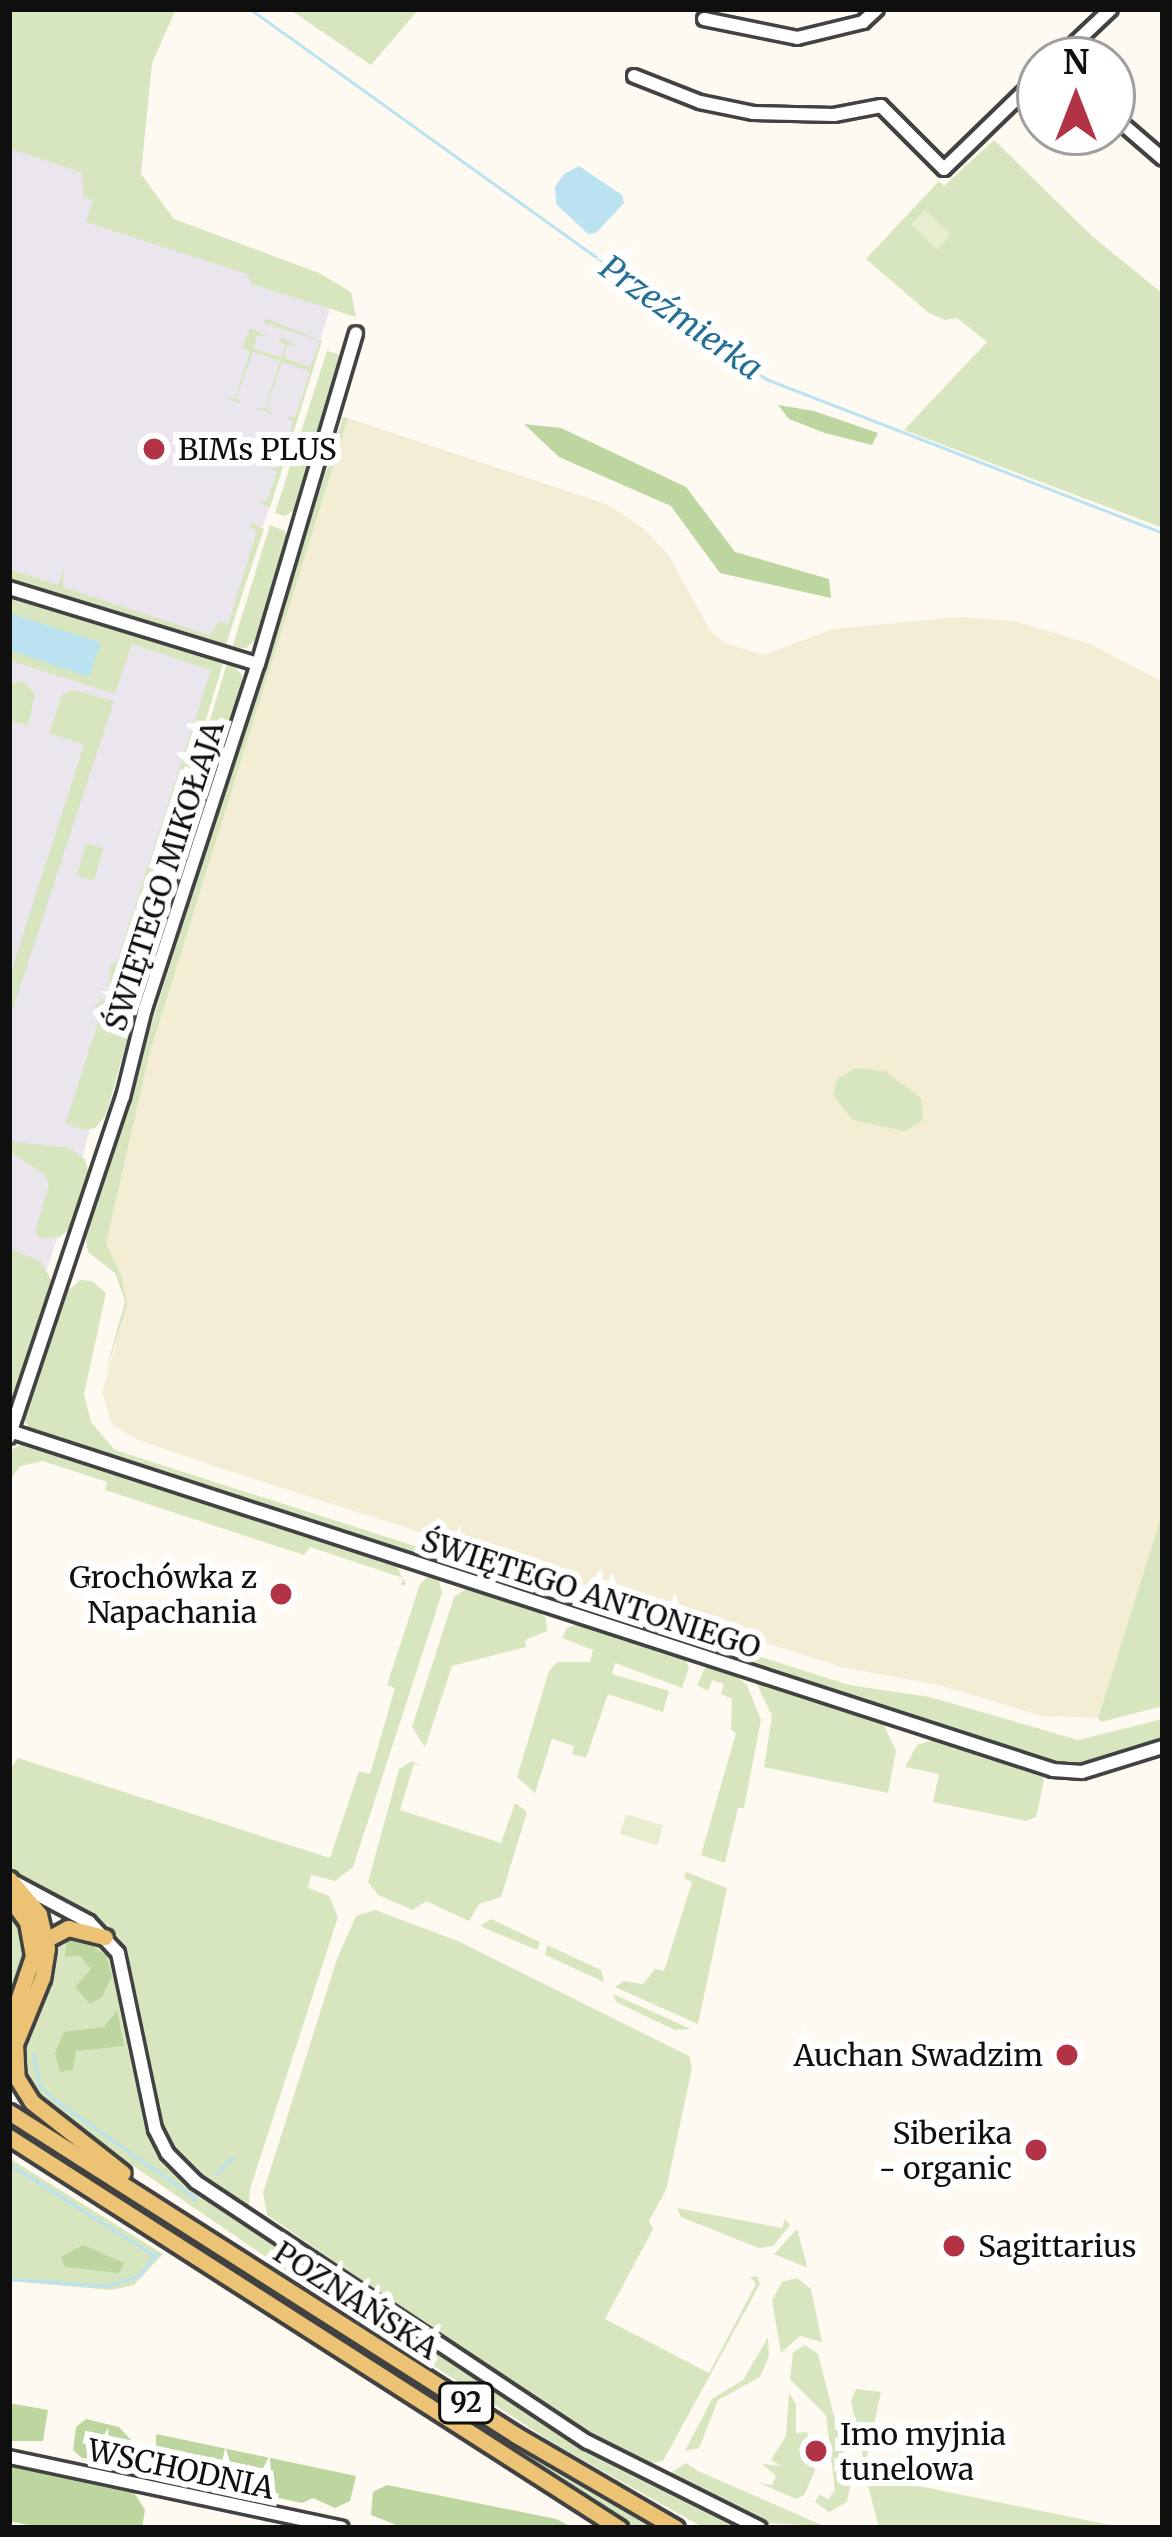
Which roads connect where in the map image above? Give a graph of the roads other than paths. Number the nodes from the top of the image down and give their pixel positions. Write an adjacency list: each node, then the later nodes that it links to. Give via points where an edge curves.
1 (877, 9): 3 (street, via 863,22 797,38)
2 (1111, 9): 4 (street)
3 (704, 19)
4 (1082, 36)
5 (634, 76): 6 (street, via 753,113 834,115 881,106 944,169)
6 (1016, 99)
7 (1136, 136): 8 (street)
8 (1163, 159)
9 (356, 333): 11 (street, ŚWIĘTEGO MIKOŁAJA)
10 (9, 588): 11 (street)
11 (257, 664): 12 (street, ŚWIĘTEGO MIKOŁAJA)
12 (11, 1435): 13 (street, ŚWIĘTEGO ANTONIEGO, via 1053,1769 1078,1772)
13 (1163, 1747)
14 (9, 1879): 16 (main road, via 33,1903); 17 (street)
15 (9, 1897): 18 (main road, via 27,1922)
16 (46, 1937): 17 (main road, via 73,1928); 18 (main road); 22 (main road, via 44,1971 15,2044 19,2083)
17 (105, 1937): 27 (street, via 125,1966 151,2115 177,2165 588,2442)
18 (32, 1955): 19 (main road)
19 (9, 2027)
20 (9, 2112): 22 (main road, POZNAŃSKA / 92)
21 (9, 2138): 25 (main road, POZNAŃSKA / 92)
22 (156, 2203): 26 (main road, POZNAŃSKA / 92, via 535,2447)
23 (9, 2456): 24 (street, WSCHODNIA)
24 (342, 2528)
25 (619, 2528)
26 (676, 2528)
27 (760, 2528)

